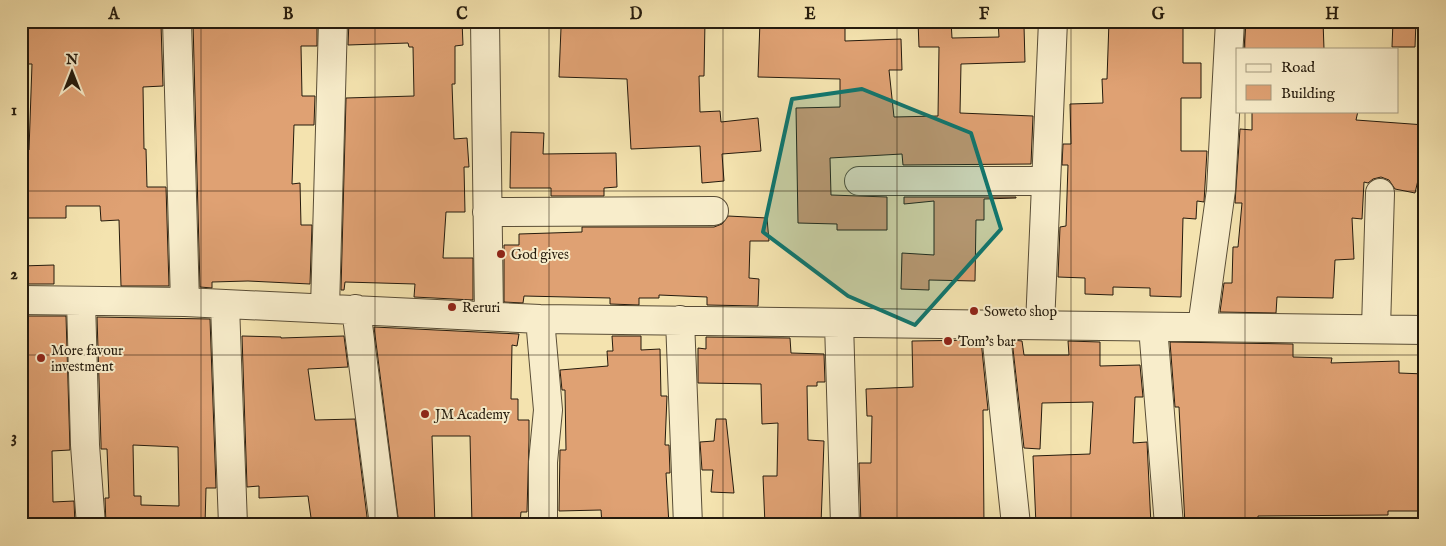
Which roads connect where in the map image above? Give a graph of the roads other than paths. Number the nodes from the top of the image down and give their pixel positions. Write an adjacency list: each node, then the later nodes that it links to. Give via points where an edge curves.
1 (177, 21): 13 (street)
2 (333, 21): 15 (street)
3 (485, 21): 10 (street)
4 (1053, 21): 7 (street)
5 (1230, 21): 24 (street, via 1221,190)
6 (859, 181): 7 (street)
7 (1046, 181): 22 (street)
8 (1380, 193): 25 (street)
9 (714, 211): 10 (street)
10 (488, 212): 17 (street)
11 (21, 300): 12 (street)
12 (81, 302): 13 (street); 27 (street)
13 (185, 302): 14 (street)
14 (225, 305): 15 (street); 28 (street)
15 (325, 308): 16 (street)
16 (356, 309): 17 (street); 29 (street)
17 (489, 316): 18 (street)
18 (540, 319): 19 (street); 30 (street, via 548,410 543,462)
19 (680, 320): 20 (street); 31 (street)
20 (839, 323): 21 (street); 32 (street)
21 (995, 324): 22 (street); 33 (street)
22 (1040, 325): 23 (street)
23 (1153, 327): 24 (street); 34 (street)
24 (1202, 327): 25 (street)
25 (1376, 328): 26 (street)
26 (1425, 330)
27 (91, 525)
28 (233, 525)
29 (384, 525)
30 (543, 525)
31 (688, 525)
32 (845, 525)
33 (1016, 525)
34 (1169, 525)

